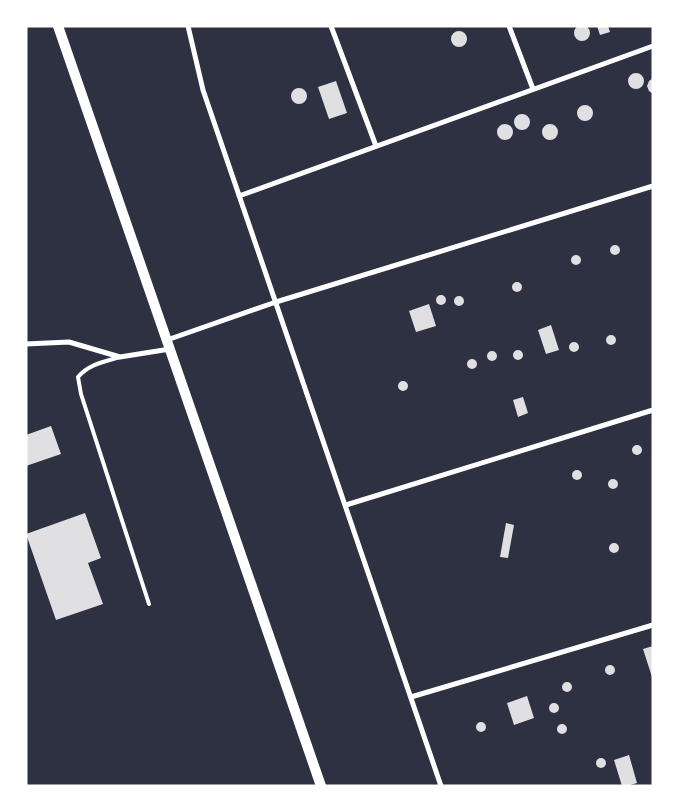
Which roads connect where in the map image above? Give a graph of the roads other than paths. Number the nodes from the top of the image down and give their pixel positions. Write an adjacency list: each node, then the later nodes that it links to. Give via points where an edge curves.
1 (58, 26): 12 (main road)
2 (188, 26): 9 (street, via 203,90)
3 (331, 26): 7 (street)
4 (510, 26): 6 (street)
5 (653, 46): 6 (street)
6 (533, 89): 7 (street)
7 (376, 146): 9 (street)
8 (653, 186): 10 (street)
9 (239, 196): 10 (street)
10 (276, 302): 12 (street); 15 (street)
11 (26, 344): 13 (street, via 69,342)
12 (168, 345): 13 (street); 19 (main road)
13 (120, 357): 16 (lane, via 90,367 78,377)
14 (653, 410): 15 (street)
15 (346, 506): 18 (street)
16 (149, 604)
17 (653, 625): 18 (street)
18 (411, 697): 20 (street)
19 (321, 786)
20 (441, 786)

